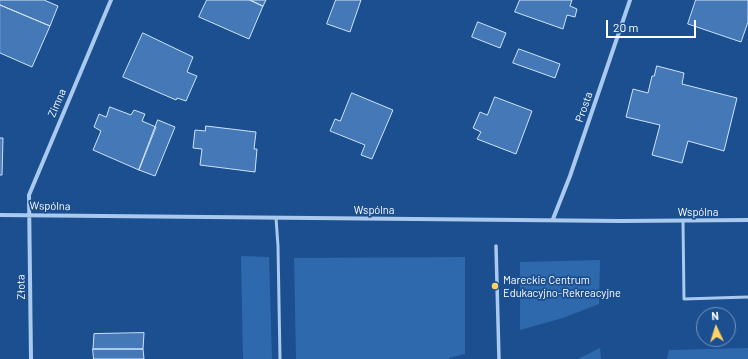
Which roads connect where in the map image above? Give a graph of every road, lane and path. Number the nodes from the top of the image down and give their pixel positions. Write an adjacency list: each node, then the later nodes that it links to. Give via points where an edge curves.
1 (111, 0): 4 (street, Zimna, via 29,195)
2 (630, 0): 6 (street, Prosta)
3 (0, 215): 4 (street, Wspólna)
4 (29, 215): 5 (street, Wspólna); 11 (street, Złota)
5 (276, 218): 6 (street, Wspólna); 12 (lane)
6 (553, 219): 8 (street, Wspólna)
7 (748, 220): 8 (street, Wspólna)
8 (683, 221): 10 (lane, via 684,299)
9 (496, 246): 13 (street)
10 (748, 297)
11 (31, 359)
12 (280, 359)
13 (499, 359)

